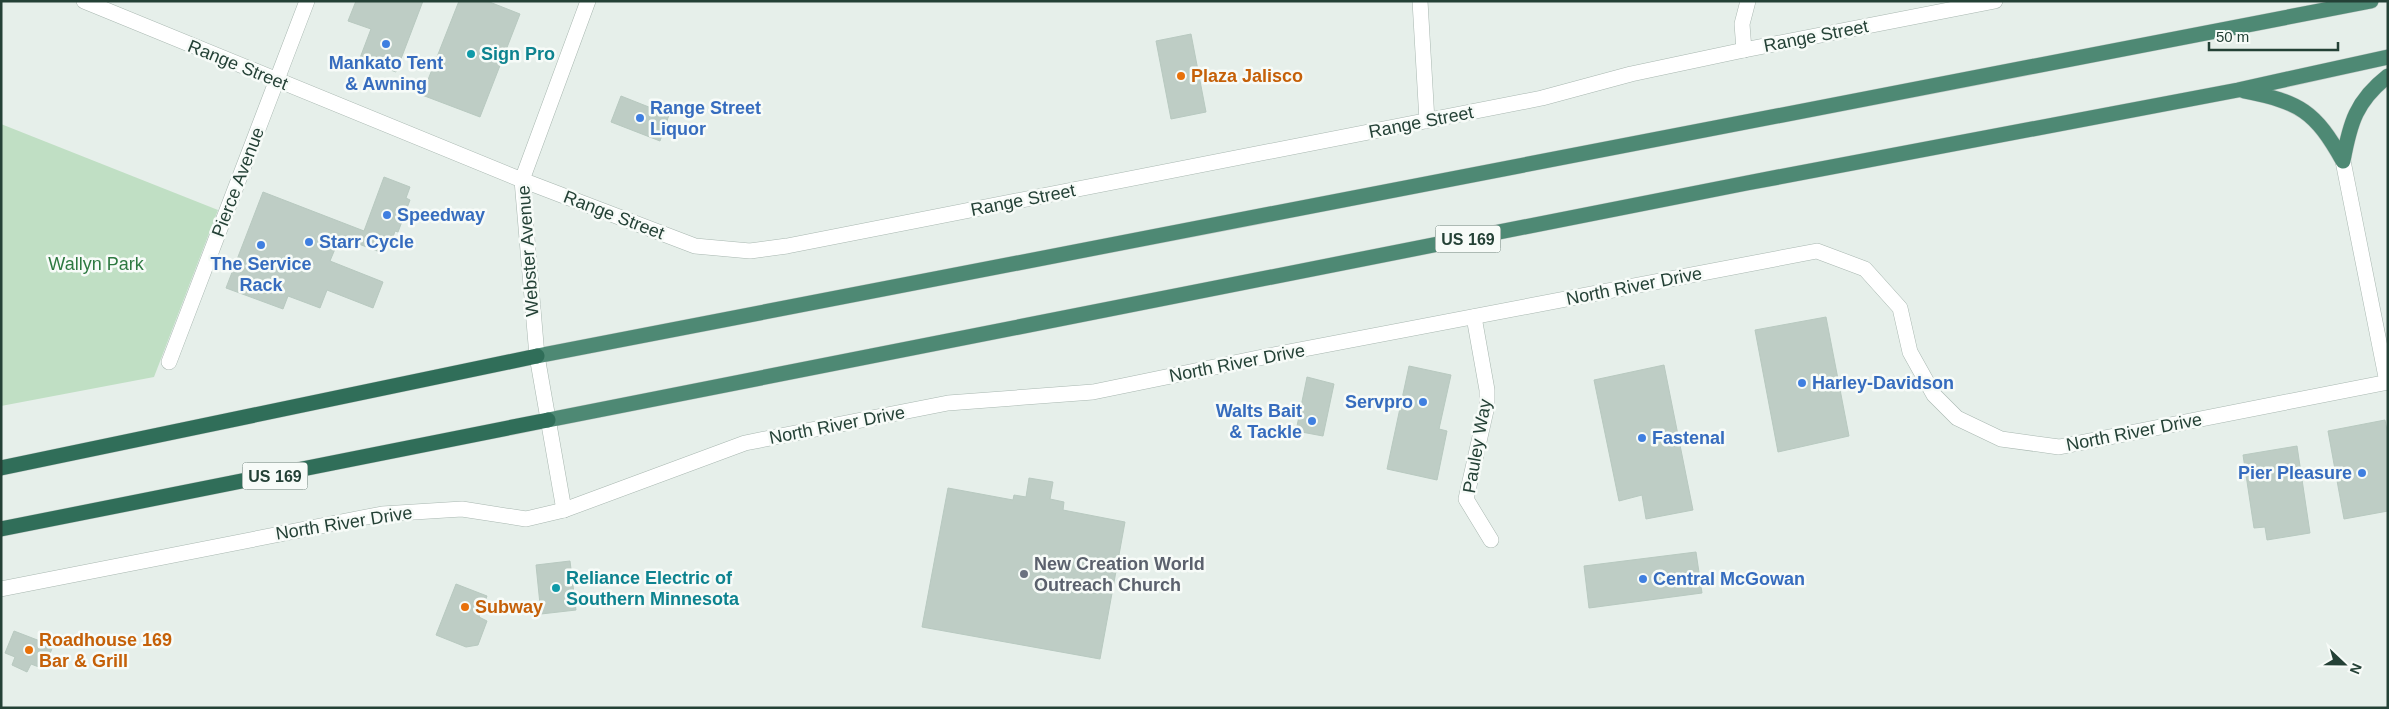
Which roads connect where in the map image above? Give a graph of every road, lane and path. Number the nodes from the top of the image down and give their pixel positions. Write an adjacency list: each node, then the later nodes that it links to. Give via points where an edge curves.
1 (84, 1): 11 (street, Range Street)
2 (307, 1): 11 (street, Pierce Avenue)
3 (588, 1): 15 (street, Webster Avenue)
4 (1420, 1): 13 (street)
5 (1748, 1): 8 (street, via 1742,24)
6 (1995, 1): 8 (street, Range Street)
7 (2371, 1): 17 (highway)
8 (1744, 50): 13 (street, Range Street, via 1631,74 1542,98)
9 (2388, 57): 12 (highway, US 169)
10 (2388, 76): 14 (highway, via 2369,92 2357,109 2348,130)
11 (277, 81): 15 (street, Range Street); 18 (street, Pierce Avenue)
12 (2238, 90): 14 (highway, via 2270,96 2305,111 2325,130); 20 (highway, US 169, via 1728,187)
13 (1427, 121): 15 (street, Range Street, via 750,251 696,246)
14 (2343, 161): 19 (street)
15 (522, 180): 17 (street, Webster Avenue)
16 (1474, 317): 19 (street, North River Drive, via 1817,251 1865,269 1900,308 1910,352 1934,395 1957,418 2001,440 2059,447); 22 (street, North River Drive, via 1093,392 948,403 745,443); 24 (street, Pauley Way, via 1487,406 1466,499)
17 (537, 356): 20 (street, Webster Avenue); 21 (highway)
18 (169, 362)
19 (2388, 382)
20 (548, 420): 22 (street, Webster Avenue); 23 (highway, US 169)
21 (1, 468)
22 (564, 510): 25 (street, North River Drive, via 526,518 462,509 382,514)
23 (1, 529)
24 (1491, 540)
25 (1, 588)

